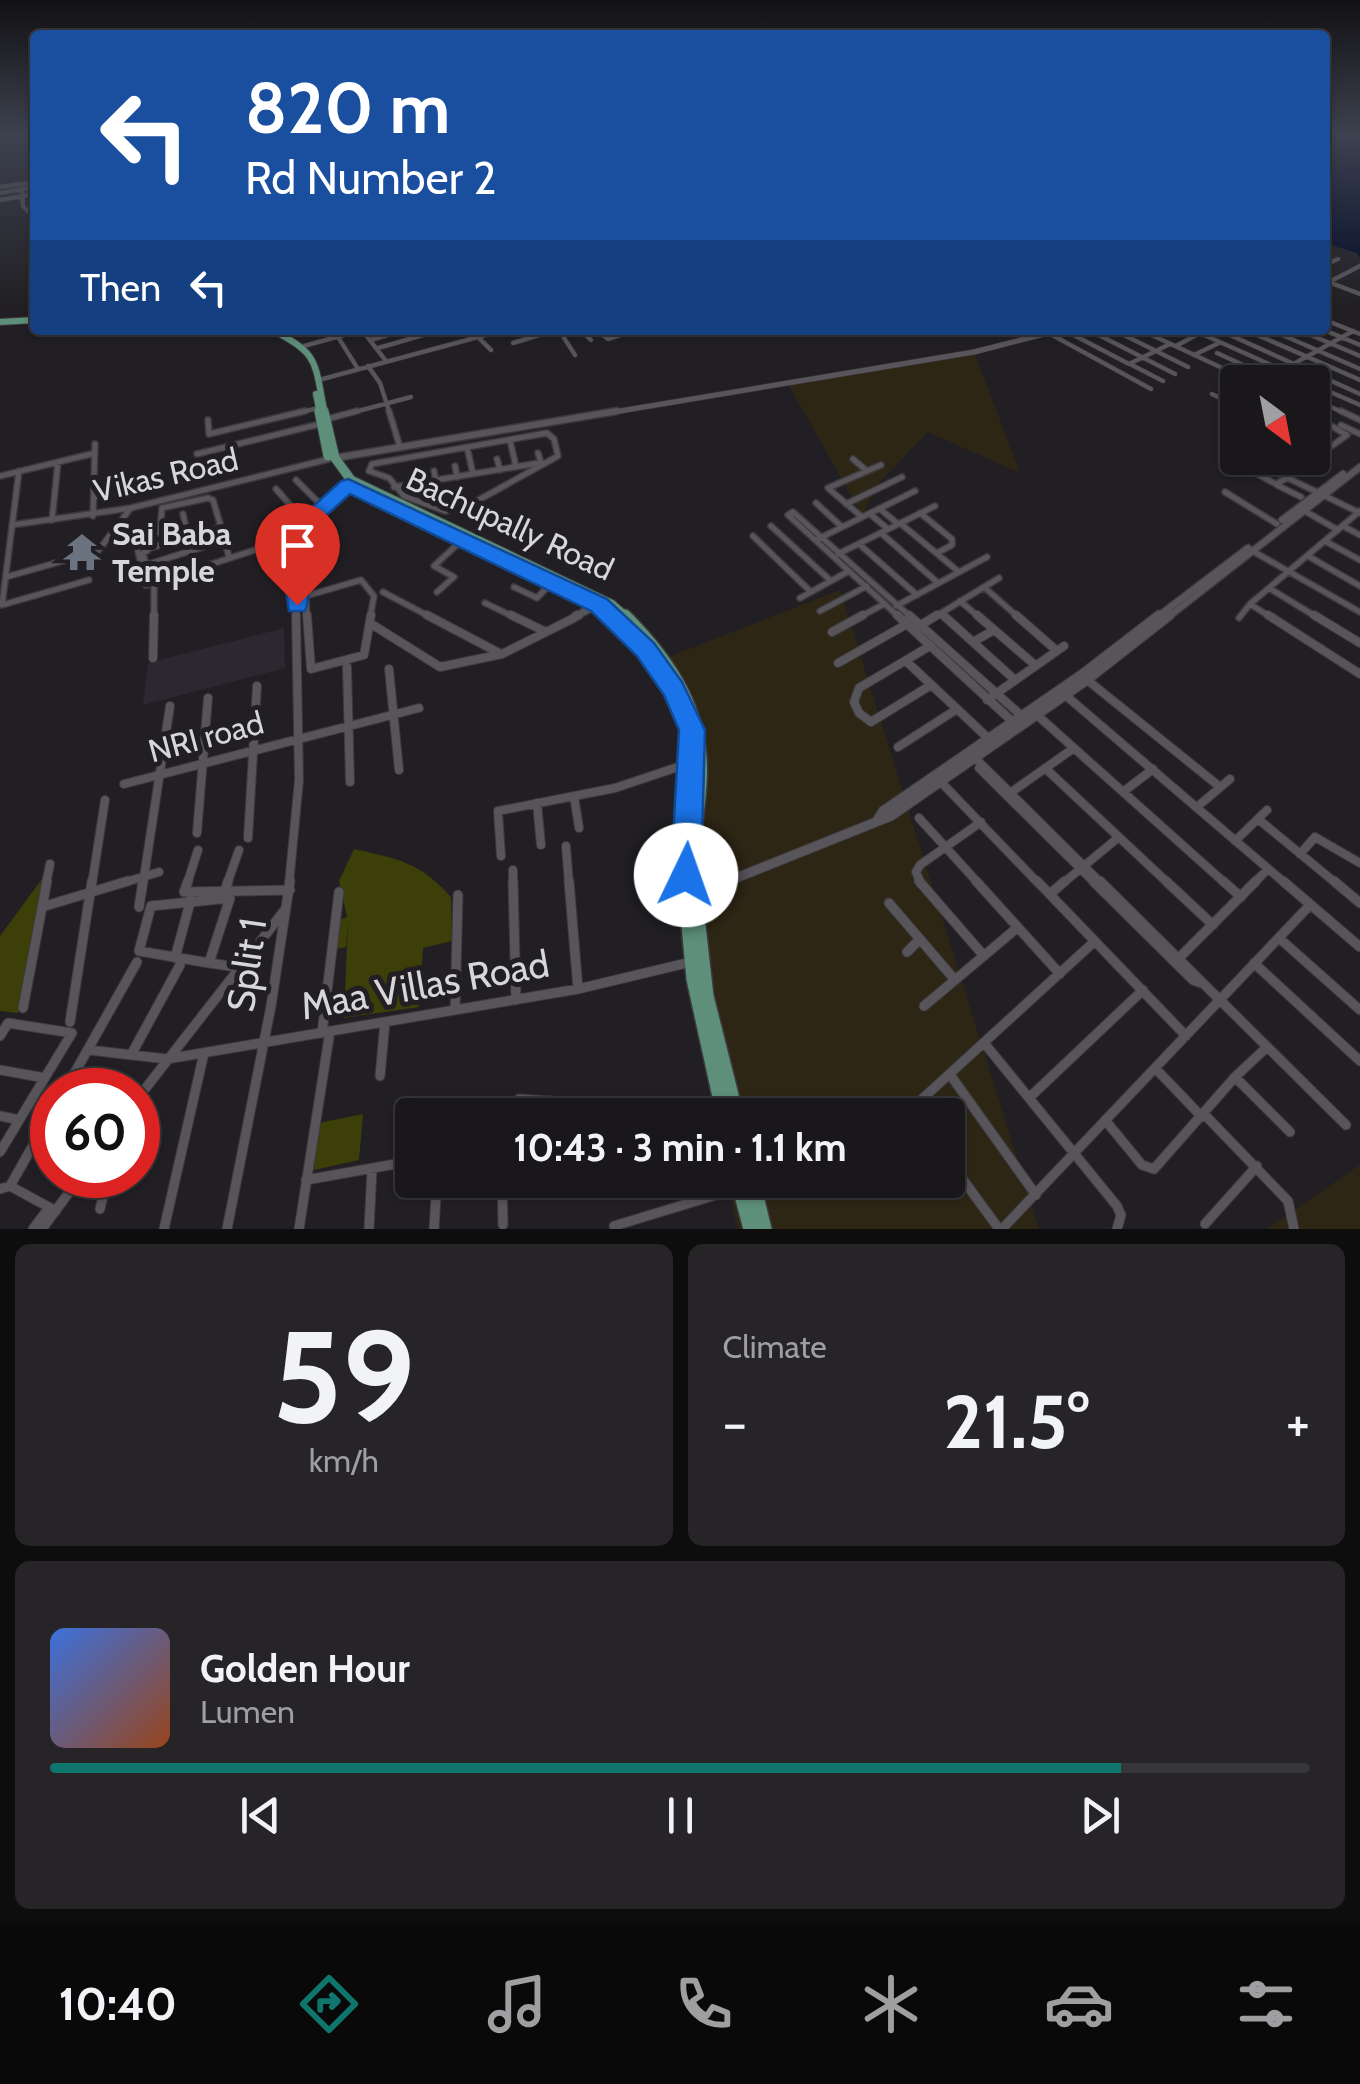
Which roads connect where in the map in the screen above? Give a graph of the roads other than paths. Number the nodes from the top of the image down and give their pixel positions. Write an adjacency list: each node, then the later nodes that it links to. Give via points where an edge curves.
1 (22, 192): 3 (street)
2 (30, 195): 3 (street)
3 (22, 196): 4 (street); 5 (street)
4 (0, 200)
5 (30, 214)
6 (1338, 259): 7 (street)
7 (1330, 263)
8 (1360, 266): 9 (street)
9 (1330, 280)
10 (1330, 283): 11 (street)
11 (1360, 294)
12 (30, 319): 13 (main road)
13 (0, 321)
14 (1330, 322): 16 (street)
15 (1330, 333): 43 (street)
16 (1357, 333): 43 (street)
17 (272, 335): 88 (main road, via 304,354)
18 (283, 335): 51 (main road)
19 (345, 335): 41 (street)
20 (366, 335): 44 (street)
21 (388, 335): 44 (street)
22 (424, 335): 54 (street)
23 (488, 335): 42 (street)
24 (507, 335): 45 (street, via 512,342)
25 (541, 335): 40 (street)
26 (560, 335): 59 (street)
27 (586, 335): 46 (street)
28 (1034, 335): 98 (street, via 914,362)
29 (1052, 335): 79 (street)
30 (1072, 335): 66 (street)
31 (1099, 335): 63 (street)
32 (1124, 335): 57 (street)
33 (1150, 335): 52 (street)
34 (1196, 335): 52 (street)
35 (1204, 335): 47 (street)
36 (1229, 335): 67 (street)
37 (1258, 335): 61 (street)
38 (1283, 335): 56 (street)
39 (1311, 335): 48 (street)
40 (538, 336): 45 (street); 49 (street)
41 (338, 337): 51 (street); 73 (street)
42 (479, 338): 55 (street); 65 (street)
43 (1342, 338): 48 (street); 50 (street)
44 (371, 340): 54 (street)
45 (525, 340): 53 (street)
46 (591, 340)
47 (1220, 342): 60 (street); 69 (street)
48 (1331, 343): 56 (street); 62 (street)
49 (552, 344)
50 (1360, 345)
51 (304, 346): 76 (main road)
52 (1172, 346): 57 (street); 60 (street)
53 (534, 347)
54 (378, 348): 65 (street)
55 (490, 350)
56 (1317, 350): 61 (street); 74 (street)
57 (1156, 351): 63 (street); 72 (street)
58 (1217, 353): 64 (street)
59 (575, 356)
60 (1194, 356): 71 (street)
61 (1306, 356): 67 (street); 77 (street)
62 (1360, 356)
63 (1143, 357): 66 (street); 75 (street)
64 (1232, 360): 68 (street); 71 (street)
65 (386, 361): 70 (street)
66 (1129, 364): 78 (street)
67 (1293, 364): 82 (street)
68 (1243, 365)
69 (1271, 365)
70 (368, 366): 73 (street); 85 (street)
71 (1218, 366)
72 (1188, 367)
73 (358, 369): 76 (street)
74 (1360, 369)
75 (1176, 374)
76 (320, 380): 92 (main road)
77 (1360, 380)
78 (1163, 381)
79 (1151, 389)
80 (1330, 392): 87 (street)
81 (1212, 394): 84 (street)
82 (1360, 394)
83 (411, 397): 85 (street)
84 (1220, 398)
85 (386, 404): 92 (street); 98 (street)
86 (1330, 406): 90 (street)
87 (1360, 406)
88 (318, 408): 89 (street, via 209,434); 92 (main road)
89 (208, 420)
90 (1360, 420)
91 (1330, 421): 94 (street)
92 (324, 422): 102 (street); 103 (main road)
93 (1330, 424): 97 (street, via 1347,435)
94 (1360, 434)
95 (510, 440): 99 (street); 107 (street, via 551,434 558,456); 111 (street)
96 (95, 444): 100 (street)
97 (1330, 447)
98 (400, 448): 103 (street)
99 (467, 448): 117 (street); 131 (street, via 372,464 371,474 390,478)
100 (95, 453): 106 (street); 138 (street)
101 (538, 453): 107 (street)
102 (197, 454)
103 (332, 458): 130 (main road, Bachupally Road); 136 (main road, Bachupally Road); 145 (street, Vikas Road)
104 (497, 459): 112 (street)
105 (854, 460): 114 (street)
106 (58, 462): 115 (street); 157 (street)
107 (544, 462): 111 (street); 144 (street)
108 (1360, 464): 135 (street)
109 (881, 465): 114 (street)
110 (454, 466): 123 (street)
111 (516, 467): 112 (street)
112 (500, 470): 117 (street)
113 (434, 471): 126 (street)
114 (867, 471): 142 (street, via 826,487)
115 (19, 472): 121 (street); 161 (street)
116 (413, 474): 128 (street)
117 (473, 474): 123 (street)
118 (1259, 475): 129 (street)
119 (1284, 475): 124 (street)
120 (1291, 475): 124 (street)
121 (0, 476)
122 (902, 476): 142 (street)
123 (457, 477): 126 (street)
124 (1288, 477): 129 (street); 135 (street)
125 (296, 480): 146 (street)
126 (436, 481): 128 (street); 147 (street)
127 (148, 482): 138 (street)
128 (414, 484): 131 (street)
129 (1276, 484): 137 (street)
130 (348, 485): 146 (street); 151 (main road, Bachupally Road)
131 (394, 487): 136 (street); 140 (street); 147 (street)
132 (276, 488): 158 (street)
133 (915, 491): 148 (street)
134 (1224, 492): 160 (street)
135 (1321, 492): 149 (street); 150 (street)
136 (372, 493): 140 (main road, Bachupally Road)
137 (1300, 496)
138 (94, 497): 155 (street)
139 (464, 498): 144 (street)
140 (389, 502): 151 (main road, Bachupally Road)
141 (816, 503): 164 (street)
142 (846, 504): 156 (street)
143 (935, 506): 152 (street)
144 (466, 507): 147 (street)
145 (131, 508): 155 (street, Vikas Road); 188 (street, via 98,551)
146 (325, 509): 158 (street)
147 (440, 509)
148 (880, 509): 156 (street); 159 (street)
149 (1300, 509): 160 (street); 165 (street); 178 (street)
150 (1360, 512): 165 (street)
151 (409, 513): 174 (main road, Bachupally Road); 301 (main road, Bachupally Road, via 612,604 666,665 699,729)
152 (920, 513): 159 (street); 179 (street, via 952,538)
153 (183, 514): 170 (street)
154 (790, 514): 172 (street)
155 (93, 516): 157 (street, Vikas Road)
156 (866, 516): 164 (street); 166 (street)
157 (52, 520): 161 (street, Vikas Road)
158 (307, 524): 171 (street)
159 (899, 524): 166 (street); 179 (street)
160 (1278, 524): 178 (street)
161 (12, 525): 188 (street)
162 (772, 526): 192 (street)
163 (221, 527): 170 (street); 170 (street, via 208,498 162,508 160,532 142,538 147,549); 173 (street)
164 (842, 527): 172 (street)
165 (1341, 528): 168 (street); 175 (street)
166 (884, 531): 177 (street); 193 (street)
167 (212, 532): 173 (street, via 145,552 145,564)
168 (1360, 535)
169 (753, 536): 203 (street)
170 (188, 537)
171 (288, 538): 182 (street); 211 (street)
172 (818, 539): 180 (street)
173 (224, 540): 182 (street)
174 (462, 540): 191 (main road, Bachupally Road); 202 (street, via 434,566 454,577)
175 (1325, 541): 181 (street); 184 (street)
176 (136, 544): 194 (street, via 144,581)
177 (859, 544): 180 (street); 204 (street)
178 (1250, 549): 187 (street); 236 (street)
179 (937, 553): 186 (street)
180 (836, 555): 185 (street); 195 (street)
181 (1308, 556): 187 (street); 196 (street)
182 (230, 557): 194 (street)
183 (986, 557): 186 (street)
184 (1360, 560)
185 (849, 571): 192 (street); 195 (street)
186 (959, 572): 193 (street)
187 (1290, 572): 199 (street); 214 (street)
188 (6, 577): 200 (street)
189 (1000, 578): 198 (street)
190 (89, 580): 200 (street, via 2,605)
191 (553, 581): 197 (street, via 537,598); 209 (main road, Bachupally Road)
192 (831, 581): 203 (street)
193 (937, 582): 204 (street)
194 (154, 583): 228 (street)
195 (868, 585): 212 (street); 213 (street)
196 (1360, 586)
197 (514, 587)
198 (984, 587): 206 (street); 232 (street, via 1061,648)
199 (1269, 588): 210 (street); 225 (street)
200 (2, 590)
201 (383, 592): 227 (street)
202 (436, 592)
203 (811, 592): 205 (street)
204 (916, 594): 212 (street)
205 (800, 598)
206 (960, 601): 215 (street); 221 (street)
207 (306, 602): 211 (street); 218 (street); 230 (street, via 308,595 361,580 374,596 364,655 314,669)
208 (486, 603): 222 (street)
209 (597, 603): 222 (street); 257 (main road, Bachupally Road, via 674,689 692,730)
210 (1250, 604): 216 (street); 235 (street)
211 (297, 605): 220 (street)
212 (890, 606): 219 (street); 223 (street)
213 (820, 611)
214 (1360, 612)
215 (940, 614): 219 (street); 224 (street)
216 (1239, 618)
217 (373, 624): 227 (street, via 440,667)
218 (308, 626): 220 (street); 230 (street)
219 (913, 627): 226 (street); 231 (street); 241 (street)
220 (298, 628): 230 (street)
221 (994, 630): 224 (street); 232 (street)
222 (547, 632): 227 (street)
223 (832, 632)
224 (973, 642): 237 (street)
225 (1360, 643)
226 (930, 646): 229 (street); 243 (street)
227 (502, 654)
228 (152, 658)
229 (906, 661): 238 (street); 238 (street, via 859,688 854,702 864,718 871,722)
230 (305, 663): 251 (street, Split 1)
231 (838, 663)
232 (1036, 665): 237 (street)
233 (347, 667): 250 (street)
234 (390, 669): 248 (street)
235 (1360, 674)
236 (1084, 677): 240 (street); 267 (street)
237 (1015, 680): 241 (street)
238 (931, 685): 246 (street)
239 (256, 686): 255 (street)
240 (1062, 692): 247 (street); 260 (street)
241 (996, 694): 243 (street); 249 (street)
242 (208, 698): 258 (street)
243 (987, 700): 249 (street)
244 (170, 706): 262 (street)
245 (420, 708): 248 (street, NRI road)
246 (957, 709): 252 (street); 253 (street)
247 (1034, 712): 249 (street); 254 (street)
248 (394, 714): 250 (street, NRI road); 261 (street)
249 (1020, 722): 252 (street); 256 (street)
250 (348, 726): 251 (street, NRI road); 265 (street)
251 (300, 738): 255 (street, NRI road); 297 (street, Split 1)
252 (990, 740): 256 (street)
253 (898, 747)
254 (1074, 748): 259 (street); 268 (street)
255 (253, 751): 258 (street, NRI road); 281 (street)
256 (972, 757): 263 (street); 269 (street)
257 (692, 762): 270 (street); 323 (main road, Bachupally Road, via 685,895)
258 (203, 764): 262 (street, NRI road); 279 (street)
259 (1045, 768): 269 (street); 280 (street)
260 (1153, 769): 268 (street); 273 (street)
261 (400, 770)
262 (160, 775): 266 (street, NRI road); 296 (street)
263 (938, 779): 277 (street); 301 (street, via 890,816)
264 (1230, 779): 267 (street)
265 (350, 782)
266 (124, 784)
267 (1220, 788): 273 (street)
268 (1123, 792): 304 (street)
269 (1009, 794): 292 (street)
270 (574, 796): 272 (street); 278 (street)
271 (106, 800): 299 (street)
272 (537, 803): 283 (street); 289 (street, via 498,811)
273 (1197, 807): 282 (street)
274 (1267, 810): 276 (street)
275 (919, 818): 285 (street)
276 (1258, 820): 282 (street); 288 (street)
277 (981, 822): 285 (street); 302 (street)
278 (579, 828)
279 (197, 833)
280 (1119, 837): 292 (street); 312 (street)
281 (248, 838)
282 (1235, 841): 294 (street)
283 (541, 845)
284 (566, 846): 329 (street)
285 (944, 848): 313 (street); 319 (street, via 920,865 917,876)
286 (198, 850): 298 (street, via 184,892)
287 (239, 850): 298 (street)
288 (1300, 854): 290 (street, via 1315,837); 306 (street)
289 (501, 856)
290 (1360, 863)
291 (50, 864): 310 (street)
292 (1085, 868): 302 (street); 320 (street)
293 (513, 870): 331 (street)
294 (1267, 870): 304 (street); 308 (street)
295 (158, 872): 296 (street)
296 (142, 877): 299 (street); 309 (street)
297 (290, 890): 298 (street); 311 (street, Split 1)
298 (225, 891)
299 (90, 892): 310 (street); 337 (street)
300 (339, 892): 339 (street)
301 (694, 894): 361 (main road, Bachupally Road)
302 (1050, 894): 316 (street)
303 (458, 895): 335 (street)
304 (1240, 897): 312 (street)
305 (190, 900): 322 (street); 322 (street, via 152,906 139,948); 324 (street, via 230,898)
306 (1360, 902)
307 (888, 903): 315 (street)
308 (1310, 906): 314 (street); 317 (street)
309 (139, 907)
310 (42, 908): 334 (street)
311 (285, 910): 326 (street); 343 (street, Split 1)
312 (1213, 924): 320 (street)
313 (1017, 928): 319 (street); 327 (street)
314 (1280, 938): 325 (street); 336 (street)
315 (920, 940): 318 (street); 328 (street)
316 (1095, 941): 327 (street); 330 (street)
317 (1360, 947)
318 (908, 952)
319 (984, 956): 328 (street)
320 (1177, 959): 332 (street)
321 (137, 962): 345 (street)
322 (177, 962): 324 (street); 347 (street)
323 (691, 962): 329 (street, Maa Villas Road); 360 (main road, Bachupally Road)
324 (209, 963): 326 (street)
325 (1254, 964): 332 (street); 349 (street)
326 (237, 967): 348 (street)
327 (1060, 974): 342 (street)
328 (955, 980): 333 (street)
329 (578, 989): 331 (street, Maa Villas Road)
330 (1143, 990): 341 (street); 359 (street)
331 (516, 1000): 335 (street, Maa Villas Road)
332 (1220, 1000): 341 (street); 344 (street)
333 (924, 1006)
334 (23, 1008)
335 (455, 1010): 338 (street, Maa Villas Road)
336 (1360, 1010)
337 (70, 1022)
338 (385, 1022): 339 (street, Maa Villas Road); 356 (street)
339 (326, 1032): 343 (street, Maa Villas Road); 376 (street)
340 (0, 1036): 350 (street, via 8,1023 72,1033)
341 (1186, 1036): 353 (street)
342 (985, 1044): 357 (street); 359 (street)
343 (265, 1046): 346 (street, Maa Villas Road); 395 (street, Split 1)
344 (1267, 1047): 358 (street); 368 (street)
345 (89, 1050): 347 (street, Maa Villas Road); 351 (street)
346 (204, 1053): 348 (street, Maa Villas Road); 394 (street)
347 (131, 1055): 348 (street, Maa Villas Road)
348 (166, 1059): 352 (street)
349 (1360, 1061)
350 (51, 1068)
351 (79, 1068)
352 (160, 1068)
353 (1156, 1068): 364 (street); 367 (street)
354 (0, 1070): 355 (street)
355 (30, 1075)
356 (380, 1076)
357 (950, 1076): 362 (street); 379 (street)
358 (1234, 1077): 364 (street); 369 (street)
359 (1030, 1097): 372 (street)
360 (723, 1098)
361 (724, 1098)
362 (923, 1098)
363 (30, 1102): 366 (street)
364 (1203, 1115): 367 (street, via 1160,1166 1148,1170); 374 (street)
365 (0, 1116): 366 (street)
366 (19, 1120): 371 (street)
367 (1105, 1120): 372 (street)
368 (1346, 1125)
369 (1290, 1132)
370 (30, 1148): 378 (street)
371 (0, 1152)
372 (1074, 1155): 379 (street); 402 (street, via 1117,1206)
373 (395, 1164): 375 (street)
374 (1257, 1166): 389 (street); 403 (street, via 1288,1201)
375 (372, 1169): 376 (street); 397 (street)
376 (305, 1180): 396 (street)
377 (965, 1182): 401 (street)
378 (5, 1188): 387 (street)
379 (1036, 1195): 401 (street)
380 (62, 1198): 387 (street)
381 (103, 1198): 388 (street)
382 (436, 1198): 398 (street)
383 (502, 1198): 390 (street)
384 (696, 1198): 391 (street)
385 (746, 1198): 399 (main road)
386 (750, 1198): 400 (main road)
387 (52, 1210): 392 (street); 393 (street)
388 (100, 1210)
389 (1205, 1224)
390 (503, 1225)
391 (614, 1226)
392 (33, 1229)
393 (42, 1229)
394 (164, 1229)
395 (228, 1229)
396 (299, 1229)
397 (369, 1229)
398 (434, 1229)
399 (752, 1229)
400 (764, 1229)
401 (1000, 1229)
402 (1117, 1229)
403 (1294, 1229)

